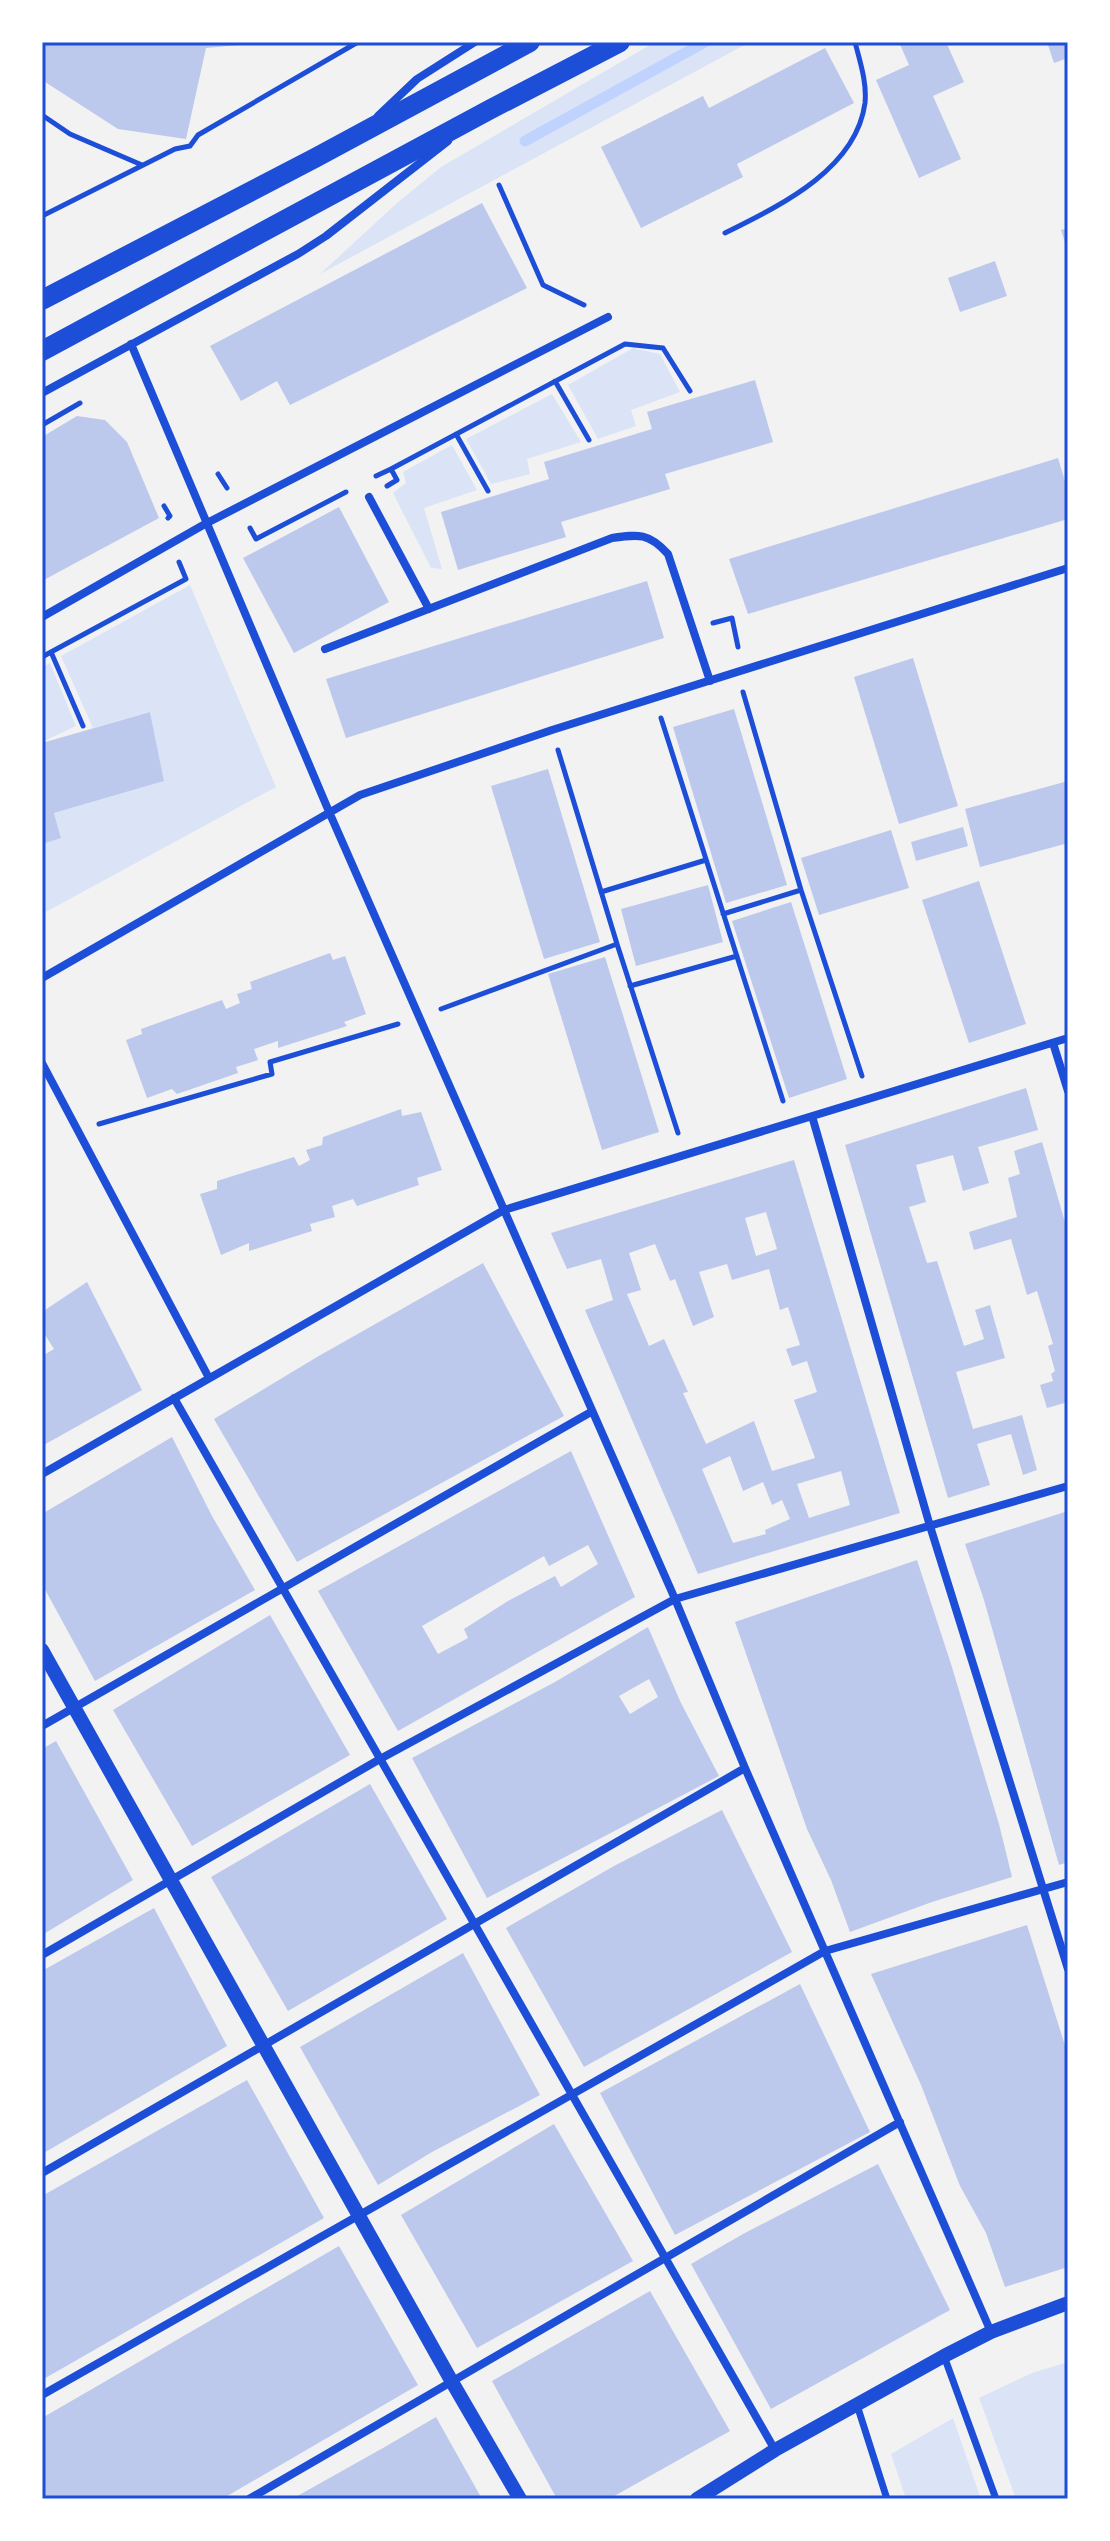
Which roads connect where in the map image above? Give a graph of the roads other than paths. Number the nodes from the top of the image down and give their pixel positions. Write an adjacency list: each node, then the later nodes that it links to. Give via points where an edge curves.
1 (475, 42): 5 (street, via 417,79)
2 (530, 42): 5 (main road)
3 (620, 42): 4 (main road)
4 (489, 110): 8 (street, via 326,236); 9 (main road)
5 (365, 130): 6 (main road)
6 (42, 300)
7 (608, 317): 12 (street)
8 (131, 344): 10 (street); 12 (street)
9 (42, 351)
10 (42, 393)
11 (369, 497): 14 (street)
12 (205, 524): 15 (street); 18 (street)
13 (1068, 568): 17 (street)
14 (429, 609): 16 (street); 17 (street, via 612,538 647,537 668,554)
15 (42, 617)
16 (325, 649)
17 (710, 681): 18 (street, via 360,795)
18 (330, 814): 19 (street); 25 (street)
19 (42, 978)
20 (1068, 1038): 21 (street)
21 (1053, 1043): 23 (street); 24 (street)
22 (42, 1063): 26 (street)
23 (1068, 1091)
24 (812, 1116): 25 (street); 31 (street)
25 (504, 1210): 26 (street); 28 (street)
26 (209, 1378): 27 (street)
27 (174, 1398): 29 (street); 32 (street)
28 (591, 1412): 32 (street); 33 (street)
29 (42, 1474)
30 (1068, 1486): 31 (street)
31 (930, 1526): 33 (street); 41 (street)
32 (282, 1588): 35 (street); 37 (street)
33 (675, 1599): 37 (street); 38 (street)
34 (42, 1650): 35 (street)
35 (74, 1707): 36 (street); 39 (street)
36 (42, 1726)
37 (380, 1759): 39 (street); 42 (street)
38 (745, 1768): 42 (street); 43 (street)
39 (171, 1880): 44 (street); 46 (street)
40 (1068, 1882): 41 (street)
41 (1044, 1888): 43 (street); 45 (street)
42 (473, 1924): 46 (street); 47 (street)
43 (825, 1951): 47 (street); 48 (street)
44 (42, 1955)
45 (1068, 1969)
46 (264, 2046): 49 (street); 50 (street)
47 (571, 2095): 50 (street); 51 (street)
48 (900, 2122): 51 (street); 53 (street)
49 (42, 2173)
50 (359, 2216): 55 (street); 56 (street)
51 (664, 2259): 55 (street); 58 (street)
52 (1068, 2303): 53 (street)
53 (991, 2332): 54 (street)
54 (944, 2356): 57 (street); 63 (street)
55 (452, 2382): 59 (street); 60 (street)
56 (42, 2395)
57 (857, 2405): 58 (street); 62 (street)
58 (775, 2450): 61 (street)
59 (249, 2499)
60 (520, 2499)
61 (697, 2499)
62 (887, 2499)
63 (996, 2499)

